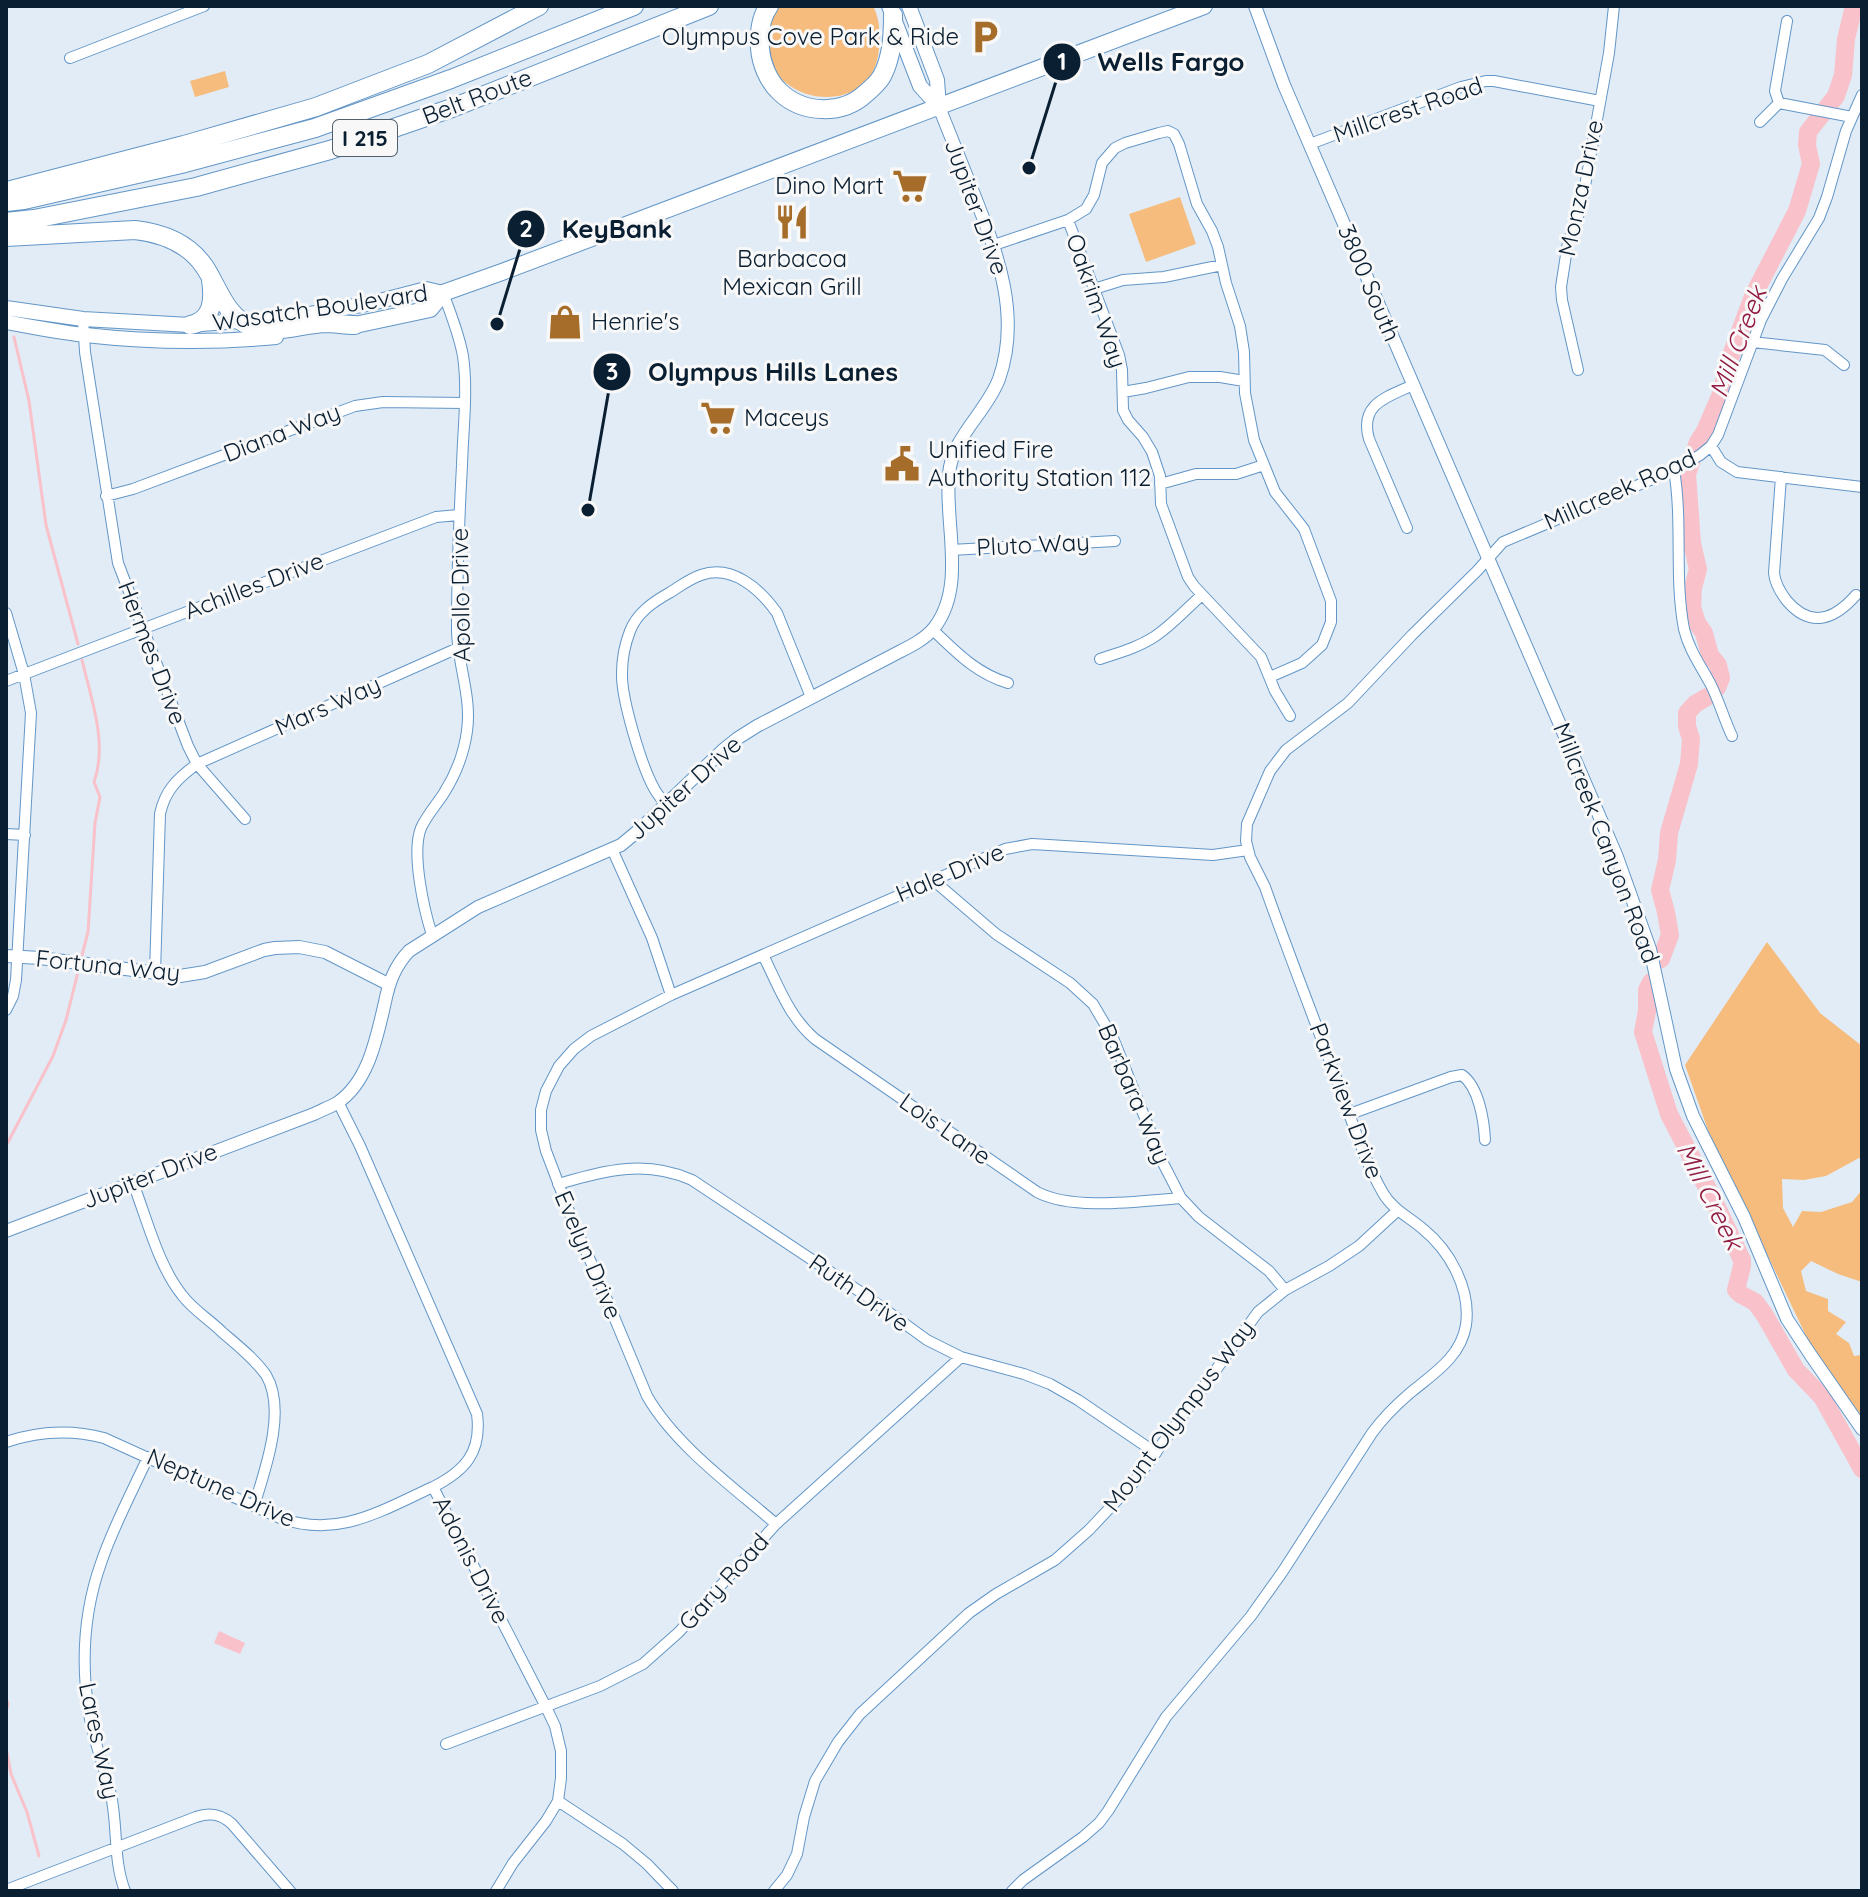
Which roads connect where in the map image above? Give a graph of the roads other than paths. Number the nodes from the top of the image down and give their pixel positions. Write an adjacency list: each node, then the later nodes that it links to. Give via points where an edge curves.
1 (204, 6): 11 (street)
2 (539, 6): 19 (highway, via 428,64 316,107)
3 (634, 6): 20 (highway, Belt Route / I 215, via 315,128)
4 (709, 6): 22 (highway, Belt Route / I 215, via 452,108 330,150 196,187)
5 (769, 6): 9 (highway, via 760,41 768,77 795,102 834,110 856,102 881,77)
6 (1204, 6): 15 (main road, Wasatch Boulevard)
7 (1255, 6): 18 (street, 3800 South)
8 (1614, 6): 13 (street, Monza Drive)
9 (897, 9): 15 (main road, via 920,86)
10 (1787, 21): 14 (street, via 1775,91)
11 (70, 58)
12 (1862, 95): 16 (street, Millcreek Road)
13 (1600, 101): 18 (street, Millcrest Road, via 1478,82); 38 (street, Monza Drive, via 1561,287)
14 (1779, 103): 16 (street); 17 (street)
15 (939, 107): 24 (street, Jupiter Drive); 28 (main road, Wasatch Boulevard)
16 (1852, 117): 36 (street, Millcreek Road, via 1819,218)
17 (1760, 122)
18 (1310, 144): 40 (street, 3800 South)
19 (6, 191)
20 (6, 202)
21 (1068, 220): 24 (street); 25 (street, via 1092,201 1102,163 1111,152 1168,131 1179,144); 27 (street, Oakrim Way)
22 (6, 222)
23 (6, 237): 26 (highway, via 144,231 179,244)
24 (994, 245): 53 (street, Jupiter Drive, via 1006,295 1008,342 991,396 950,462)
25 (1222, 265): 27 (street); 39 (street, via 1240,326)
26 (209, 274): 31 (highway, via 223,301); 33 (highway, via 210,311)
27 (1094, 289): 41 (street, Oakrim Way, via 1119,355)
28 (443, 293): 31 (main road, Wasatch Boulevard, via 426,289 322,312); 34 (main road, Wasatch Boulevard, via 430,309); 42 (street, Apollo Drive, via 461,347)
29 (6, 308): 30 (main road, Wasatch Boulevard)
30 (83, 319): 33 (main road, Wasatch Boulevard); 35 (street, Hermes Drive)
31 (242, 321): 33 (main road, Wasatch Boulevard); 34 (highway, via 262,330)
32 (6, 322): 35 (main road, Wasatch Boulevard)
33 (190, 325)
34 (355, 325): 35 (main road, Wasatch Boulevard, via 245,340)
35 (83, 335): 49 (street, Hermes Drive)
36 (1752, 342): 37 (street, via 1825,350); 43 (street, Millcreek Road)
37 (1844, 365)
38 (1578, 370)
39 (1244, 381): 41 (street, via 1189,377); 44 (street, via 1252,434)
40 (1413, 385): 51 (street, via 1375,405 1367,426); 54 (street, 3800 South)
41 (1123, 392): 47 (street, Oakrim Way, via 1125,415 1149,447)
42 (465, 403): 49 (street, Diana Way, via 355,406); 50 (street, Apollo Drive)
43 (1711, 446): 45 (street, Millcreek Road); 46 (street, via 1721,462 1737,472)
44 (1264, 465): 47 (street); 63 (street, via 1279,498 1304,529 1332,608 1330,628 1316,652)
45 (1679, 467): 54 (street, Millcreek Road, via 1503,542); 68 (street, via 1678,563 1685,631)
46 (1781, 477): 48 (street); 56 (street, via 1777,587 1795,610 1813,619 1842,609)
47 (1160, 484): 55 (street, Oakrim Way, via 1173,541 1189,580)
48 (1862, 487)
49 (106, 496): 58 (street, Hermes Drive, via 118,563)
50 (459, 515): 58 (street, Achilles Drive, via 436,517); 60 (street, Apollo Drive)
51 (1407, 528)
52 (1115, 541): 53 (street, Pluto Way)
53 (951, 550): 59 (street, Jupiter Drive, via 948,601)
54 (1489, 557): 75 (street, via 1348,703 1279,757 1250,815); 94 (street, Millcreek Canyon Road, via 1638,911 1676,1069 1693,1116 1787,1319)
55 (1202, 595): 61 (street, via 1162,632); 63 (street, Oakrim Way, via 1258,653)
56 (1856, 595)
57 (6, 613): 62 (street)
58 (142, 629): 62 (street, Achilles Drive); 69 (street, Hermes Drive)
59 (933, 630): 65 (street, via 975,668); 66 (street, Jupiter Drive)
60 (458, 648): 69 (street, Mars Way); 77 (street, Apollo Drive, via 468,701 466,741 418,841)
61 (1100, 659)
62 (24, 674): 64 (street, Achilles Drive); 73 (street, via 31,713)
63 (1270, 677): 67 (street, Oakrim Way)
64 (6, 681)
65 (1008, 683)
66 (811, 697): 70 (street, Jupiter Drive, via 738,738); 70 (street, via 777,613 745,580 703,574 659,599 636,619 622,673 624,700 648,775)
67 (1290, 716)
68 (1732, 736)
69 (197, 764): 71 (street, Hermes Drive); 80 (street, via 171,786 161,806)
70 (666, 805): 74 (street, Jupiter Drive)
71 (245, 819)
72 (6, 834): 73 (street)
73 (25, 835): 79 (street)
74 (612, 849): 77 (street, Jupiter Drive, via 501,896); 82 (street)
75 (1248, 850): 76 (street, Hale Drive, via 1213,855 1023,844); 85 (street, Parkview Drive)
76 (933, 880): 78 (street, Hale Drive); 89 (street, Barbara Way, via 996,934 1093,1004 1113,1038)
77 (432, 935): 81 (street, Jupiter Drive, via 409,951)
78 (763, 955): 82 (street, Hale Drive); 89 (street, Lois Lane, via 791,1012 815,1039 1037,1192 1073,1203)
79 (12, 957): 80 (street, Fortuna Way); 83 (street, via 16,985)
80 (155, 972): 81 (street, Fortuna Way, via 197,973 287,946 325,952)
81 (388, 984): 84 (street, Jupiter Drive, via 367,1066)
82 (671, 995): 88 (street, Evelyn Drive, via 591,1036 552,1078 543,1100 541,1130)
83 (6, 1010)
84 (338, 1102): 87 (street, Jupiter Drive); 98 (street, Adonis Drive, via 477,1414 471,1457 453,1478)
85 (1350, 1114): 86 (street, via 1462,1075 1471,1083 1484,1119); 90 (street, Parkview Drive, via 1377,1182)
86 (1485, 1140)
87 (133, 1183): 91 (street, Jupiter Drive); 99 (street, via 176,1287 258,1365 270,1385 272,1435)
88 (558, 1184): 93 (street, Ruth Drive, via 629,1168 680,1175 704,1186 914,1332); 100 (street, Evelyn Drive, via 653,1406 681,1442)
89 (1181, 1198): 92 (street, Barbara Way)
90 (1398, 1210): 92 (street, Mount Olympus Way, via 1352,1251); 111 (street, Parkview Drive, via 1436,1241 1453,1265 1466,1309 1458,1349 1372,1433 1283,1571 1166,1717 1099,1823)
91 (6, 1231)
92 (1285, 1290): 96 (street, Mount Olympus Way, via 1252,1319)
93 (961, 1357): 96 (street, Ruth Drive, via 1050,1384); 100 (street, Gary Road)
94 (1862, 1429)
95 (6, 1442): 97 (street, Neptune Drive, via 39,1433 80,1433)
96 (1156, 1453): 110 (street, Mount Olympus Way, via 1121,1498 1073,1545 969,1613 855,1720 815,1781 797,1854)
97 (148, 1457): 99 (street, Neptune Drive); 104 (street, Lares Way, via 102,1561 84,1658 93,1735 112,1800)
98 (433, 1487): 99 (street, Neptune Drive, via 364,1519 335,1525 303,1525); 101 (street, Adonis Drive)
99 (254, 1506)
100 (776, 1524): 101 (street, Gary Road, via 656,1654 615,1680)
101 (546, 1707): 102 (street, Gary Road); 103 (street, Adonis Drive, via 561,1751)
102 (446, 1744)
103 (558, 1801): 108 (street, Adonis Drive); 109 (street, via 623,1844)
104 (115, 1848): 105 (street); 106 (street, Lares Way); 107 (street, via 200,1815 219,1815)
105 (6, 1890)
106 (125, 1891)
107 (290, 1891)
108 (496, 1891)
109 (673, 1891)
110 (774, 1891)
111 (1012, 1891)

